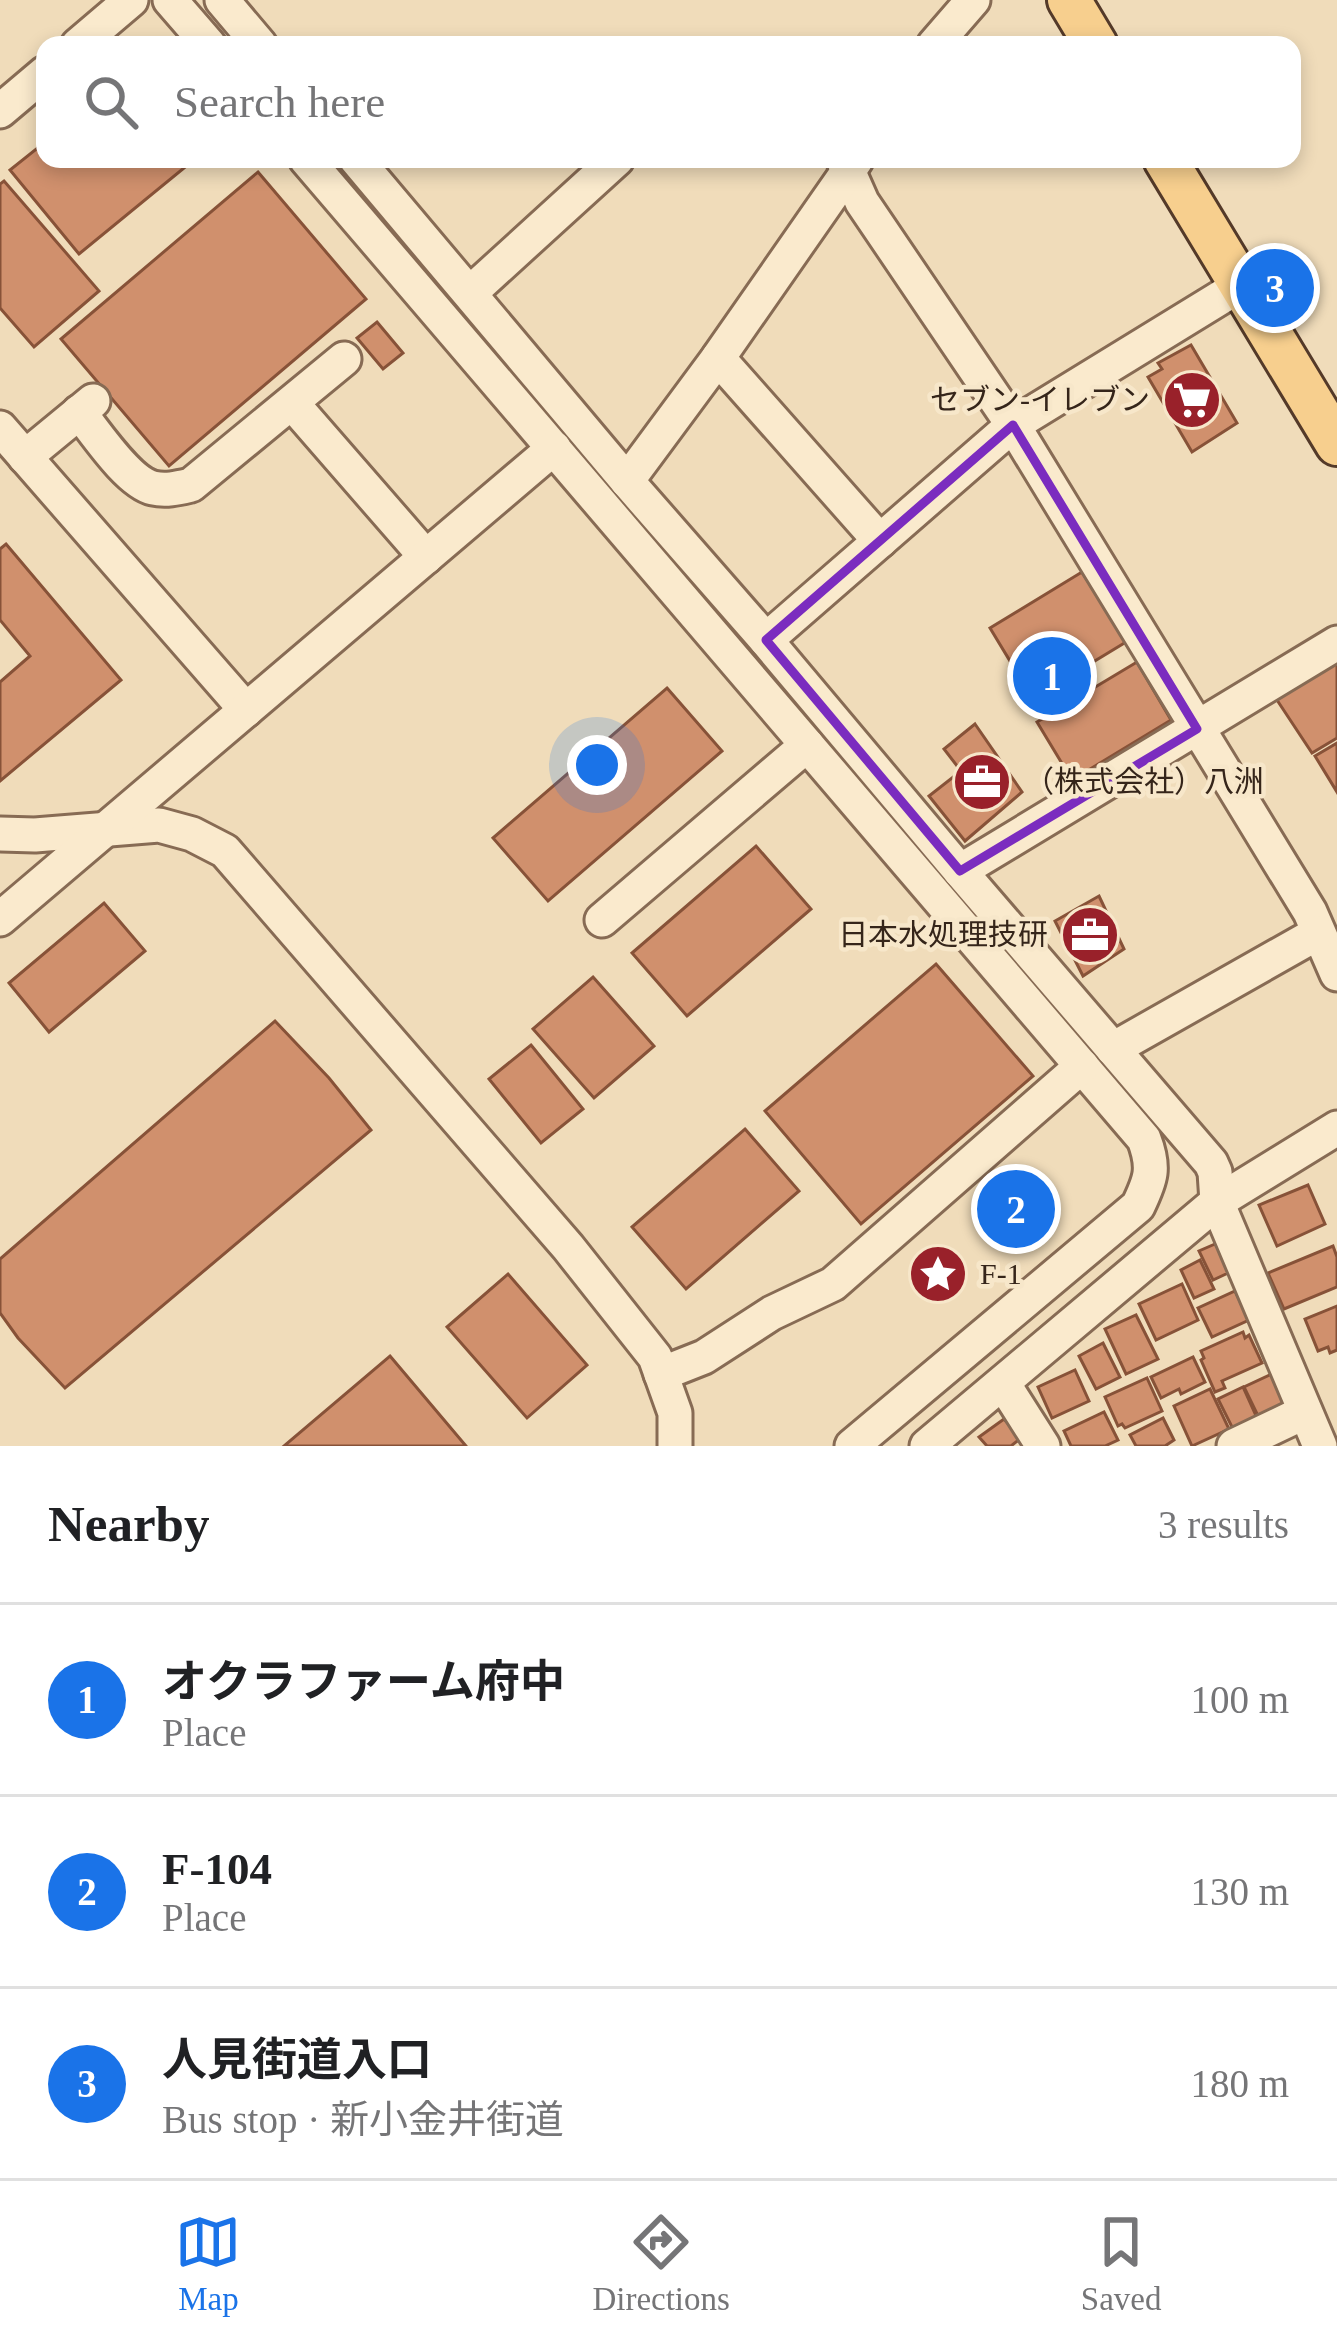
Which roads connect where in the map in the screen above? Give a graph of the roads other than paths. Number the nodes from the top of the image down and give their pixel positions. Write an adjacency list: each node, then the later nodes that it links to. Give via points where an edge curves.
1 (131, 0): 6 (street)
2 (170, 0): 7 (street)
3 (222, 0): 8 (street)
4 (973, 0): 9 (street)
5 (1069, 0): 10 (main road)
6 (89, 36)
7 (200, 36)
8 (252, 36)
9 (942, 36)
10 (1091, 36)
11 (36, 81): 12 (street)
12 (0, 111)
13 (314, 168): 27 (street)
14 (364, 168): 20 (street)
15 (606, 168): 20 (street)
16 (847, 168): 21 (street)
17 (852, 168): 24 (street, via 862,202)
18 (1170, 168): 19 (main road)
19 (1241, 285): 24 (street); 26 (main road)
20 (470, 293): 29 (street)
21 (718, 358): 29 (street); 30 (street)
22 (344, 359): 23 (street)
23 (292, 403): 28 (street, via 191,485 168,490 148,488 128,471 86,407); 31 (street)
24 (1012, 424): 30 (street); 35 (street)
25 (0, 428): 28 (street)
26 (1337, 444)
27 (554, 448): 31 (street); 36 (street)
28 (25, 457): 34 (street)
29 (627, 481): 32 (street)
30 (880, 541): 32 (street)
31 (426, 557): 34 (street)
32 (766, 640): 39 (street)
33 (1337, 643): 35 (street)
34 (246, 710): 37 (street)
35 (1197, 729): 39 (street); 42 (street)
36 (807, 745): 41 (street); 45 (street)
37 (106, 829): 38 (street); 40 (street); 48 (street, via 159,825 225,851 568,1247)
38 (0, 834)
39 (960, 871): 44 (street)
40 (0, 919)
41 (602, 920)
42 (1318, 933): 43 (street); 44 (street)
43 (1337, 974)
44 (1113, 1048): 47 (street, via 1211,1163)
45 (1082, 1066): 48 (street, via 833,1284); 52 (street, via 1144,1139 1152,1162 1138,1206)
46 (1337, 1128): 47 (street)
47 (1217, 1202): 49 (street); 50 (street)
48 (662, 1374): 51 (street)
49 (1003, 1383): 53 (street); 54 (street)
50 (1305, 1412): 55 (street); 56 (street)
51 (675, 1446)
52 (852, 1446)
53 (927, 1446)
54 (1043, 1446)
55 (1234, 1446)
56 (1320, 1446)

